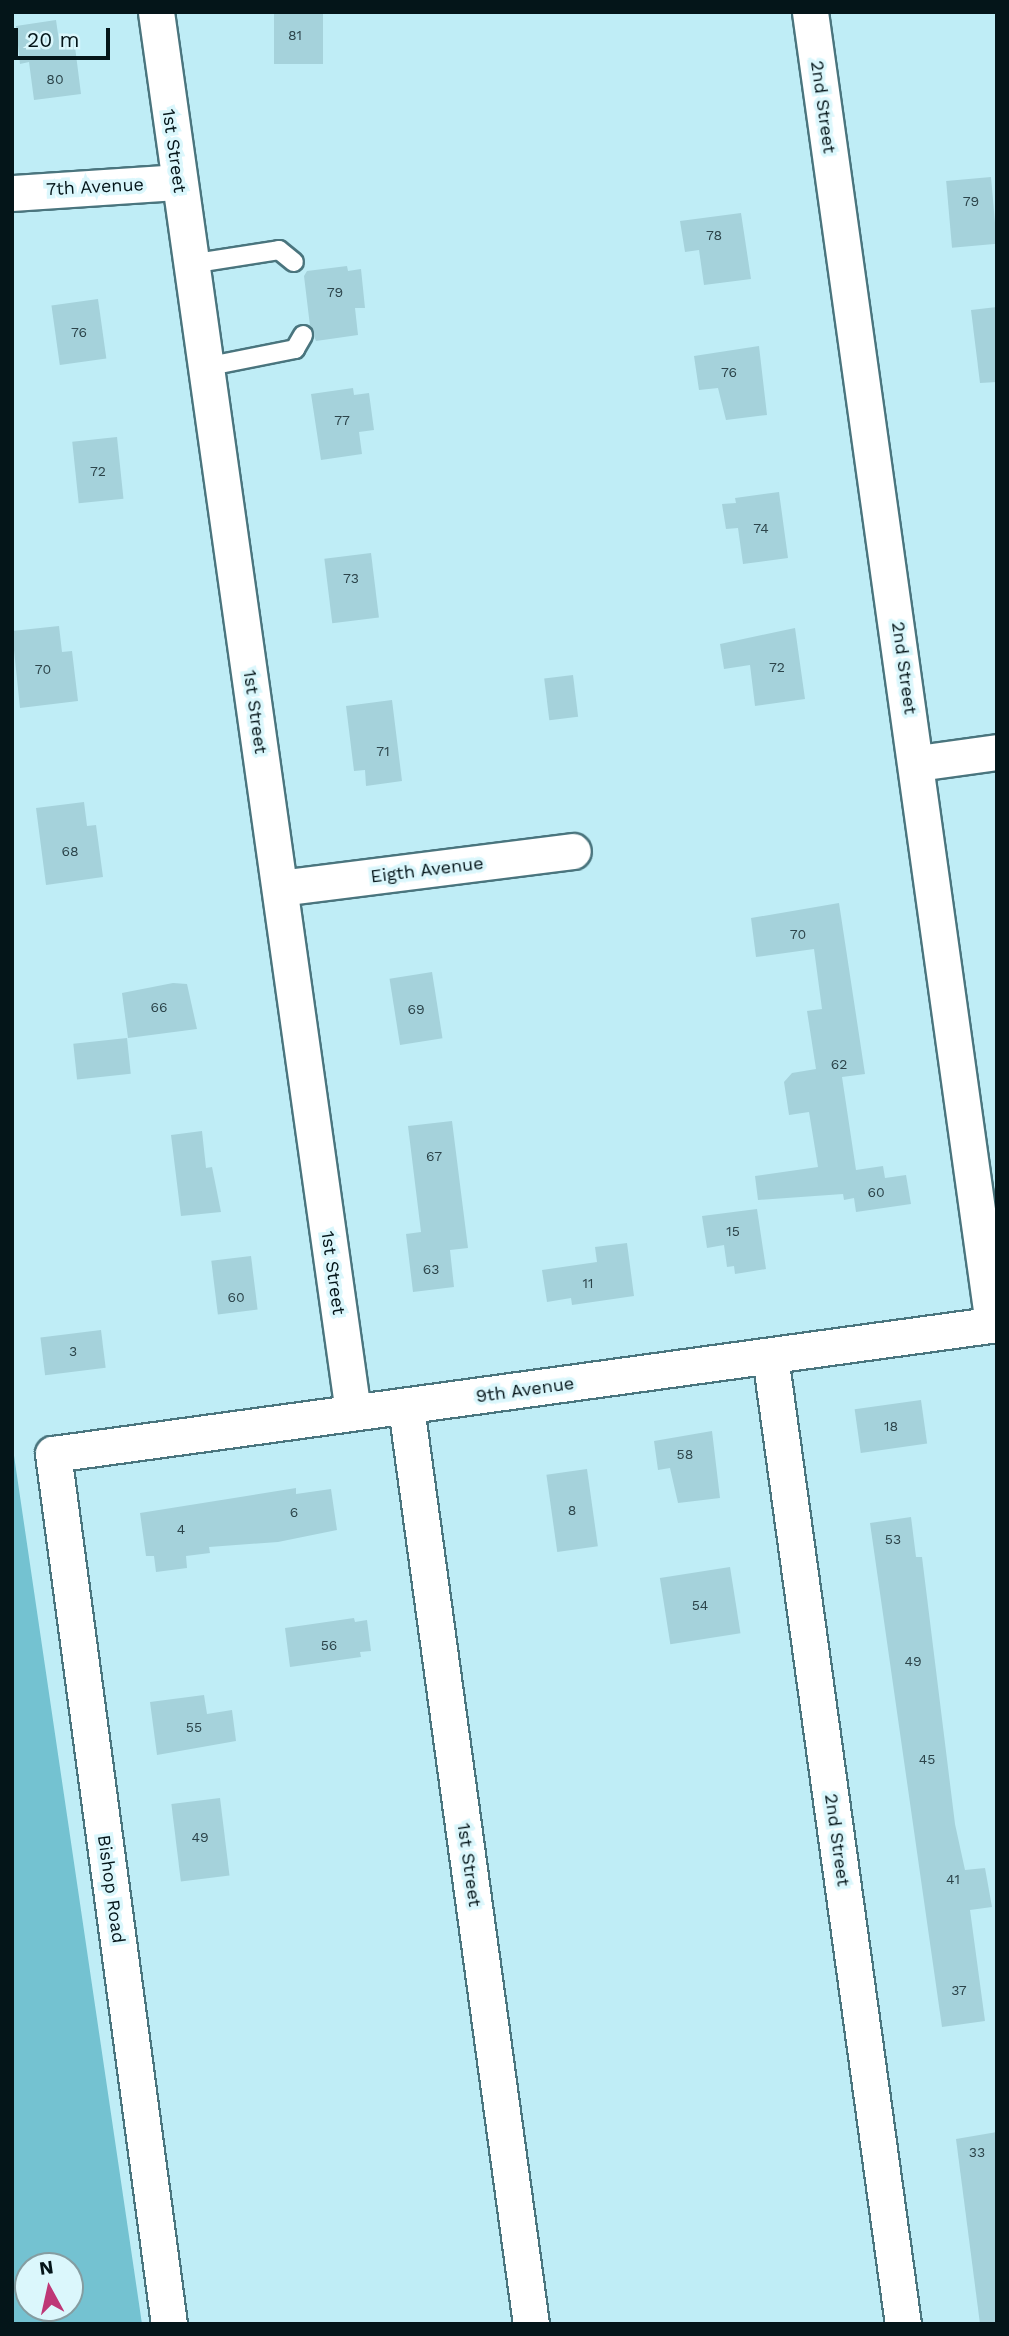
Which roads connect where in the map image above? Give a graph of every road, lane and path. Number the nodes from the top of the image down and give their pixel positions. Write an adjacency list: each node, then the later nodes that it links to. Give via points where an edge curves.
1 (156, 12): 3 (street, 1st Street)
2 (810, 12): 10 (street, 2nd Street)
3 (178, 182): 4 (street, 7th Avenue); 6 (street, 1st Street)
4 (12, 193)
5 (294, 261): 6 (lane, via 279,250)
6 (190, 264): 8 (street, 1st Street)
7 (303, 335): 8 (lane, via 295,349)
8 (205, 367): 12 (street, 1st Street)
9 (997, 752): 10 (street)
10 (918, 763): 13 (street, 2nd Street)
11 (573, 850): 12 (street, Eigth Avenue)
12 (280, 888): 16 (street, 1st Street)
13 (995, 1324): 14 (street, 9th Avenue)
14 (770, 1356): 15 (street, 9th Avenue); 20 (street, 2nd Street)
15 (406, 1407): 16 (street, 9th Avenue); 19 (street, 1st Street)
16 (353, 1412): 17 (street, 9th Avenue)
17 (53, 1454): 18 (street, Bishop Road)
18 (169, 2324)
19 (531, 2324)
20 (902, 2324)

